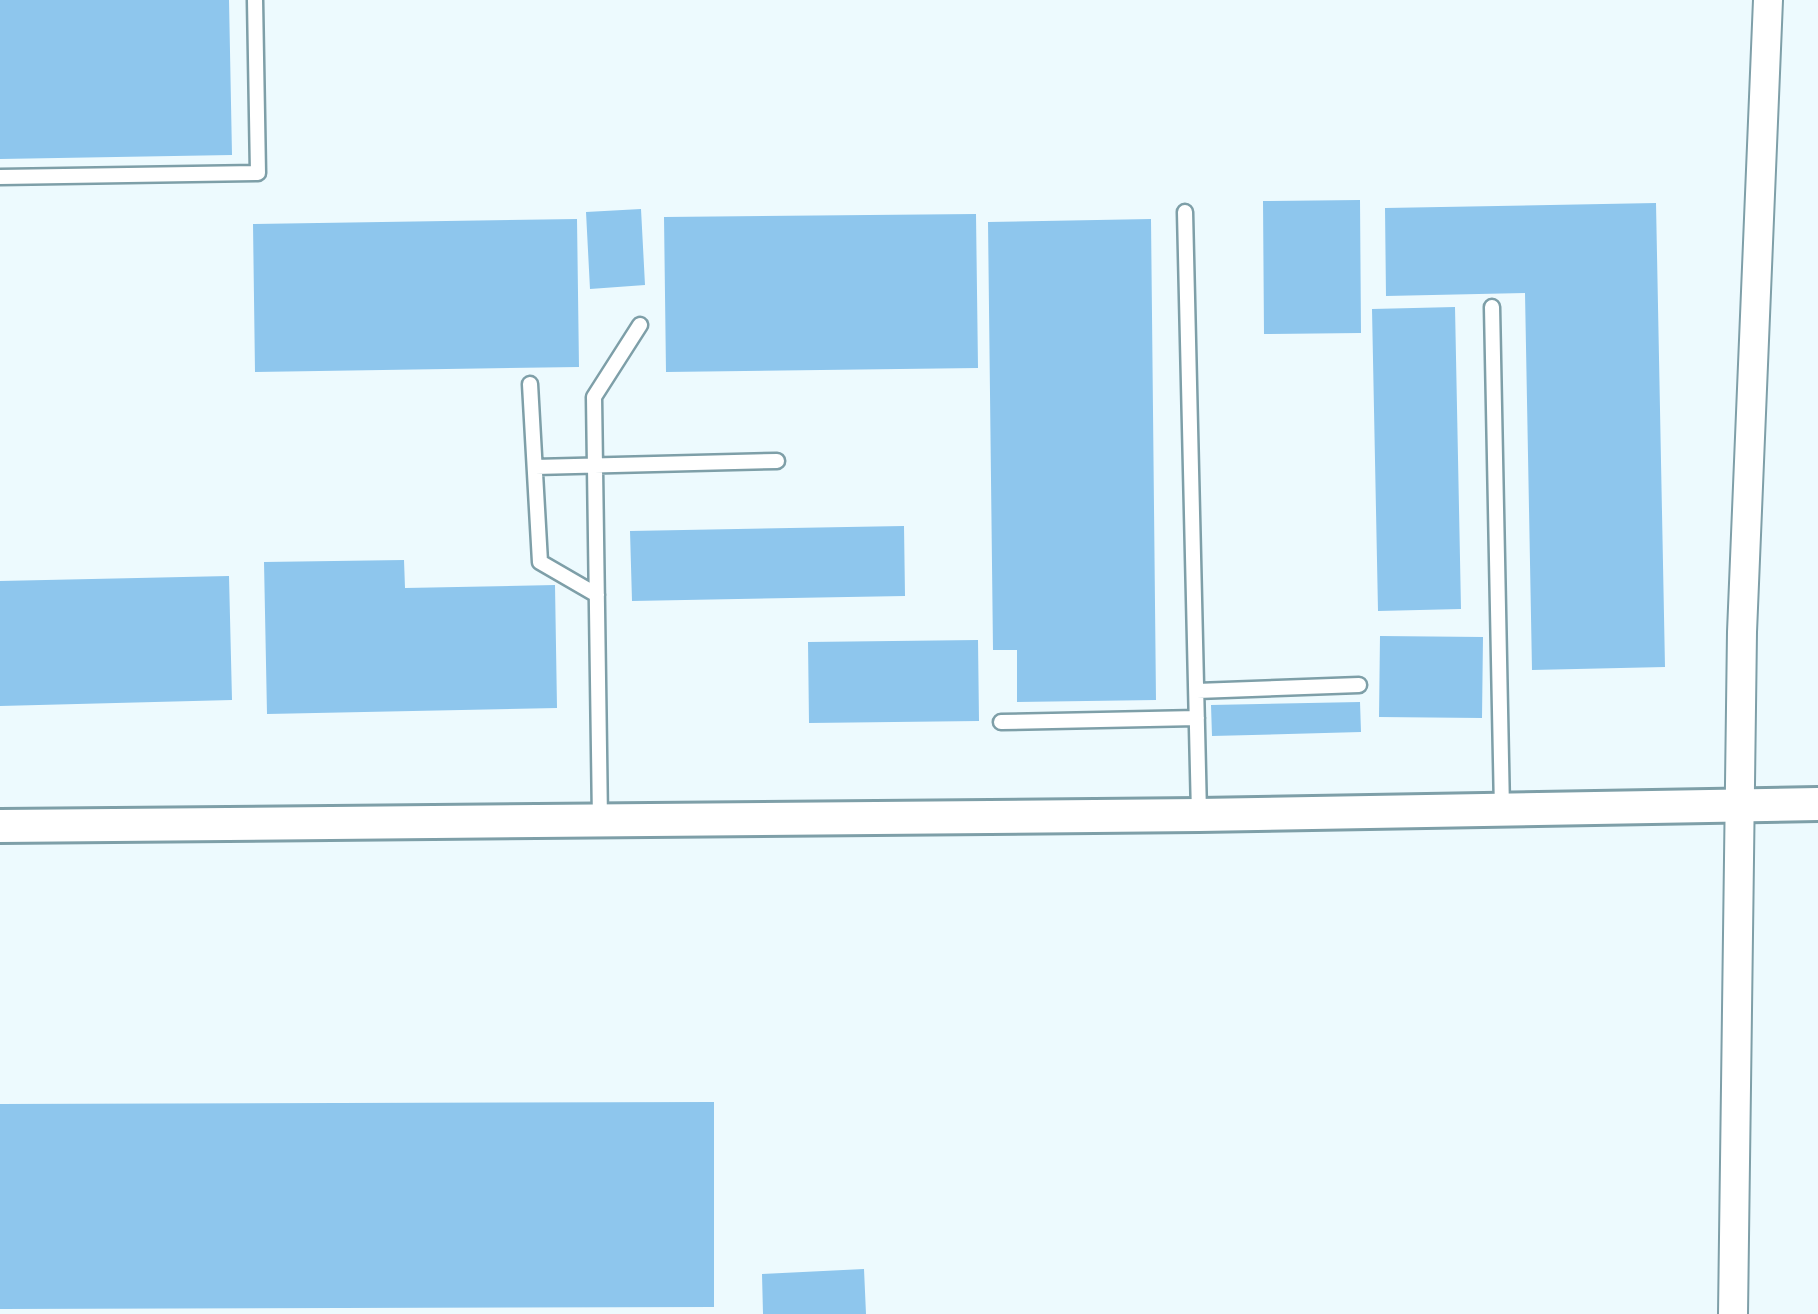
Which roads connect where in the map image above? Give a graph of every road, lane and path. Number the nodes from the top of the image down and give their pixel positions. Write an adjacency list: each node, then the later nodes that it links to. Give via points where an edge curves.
1 (255, 0): 3 (lane, via 258,173)
2 (1768, 0): 17 (street)
3 (0, 177)
4 (1185, 212): 13 (lane)
5 (1492, 307): 18 (lane)
6 (640, 325): 9 (lane, via 594,397)
7 (530, 384): 10 (lane)
8 (777, 461): 9 (lane)
9 (595, 466): 10 (lane); 11 (lane)
10 (535, 467): 11 (lane, via 540,562)
11 (597, 595): 20 (lane)
12 (1359, 685): 13 (lane)
13 (1196, 690): 14 (lane)
14 (1197, 718): 15 (lane); 19 (lane)
15 (1002, 722)
16 (1818, 804): 17 (street)
17 (1740, 806): 18 (street); 22 (street)
18 (1502, 811): 19 (street)
19 (1199, 815): 20 (street)
20 (600, 821): 21 (street)
21 (0, 826)
22 (1733, 1314)

